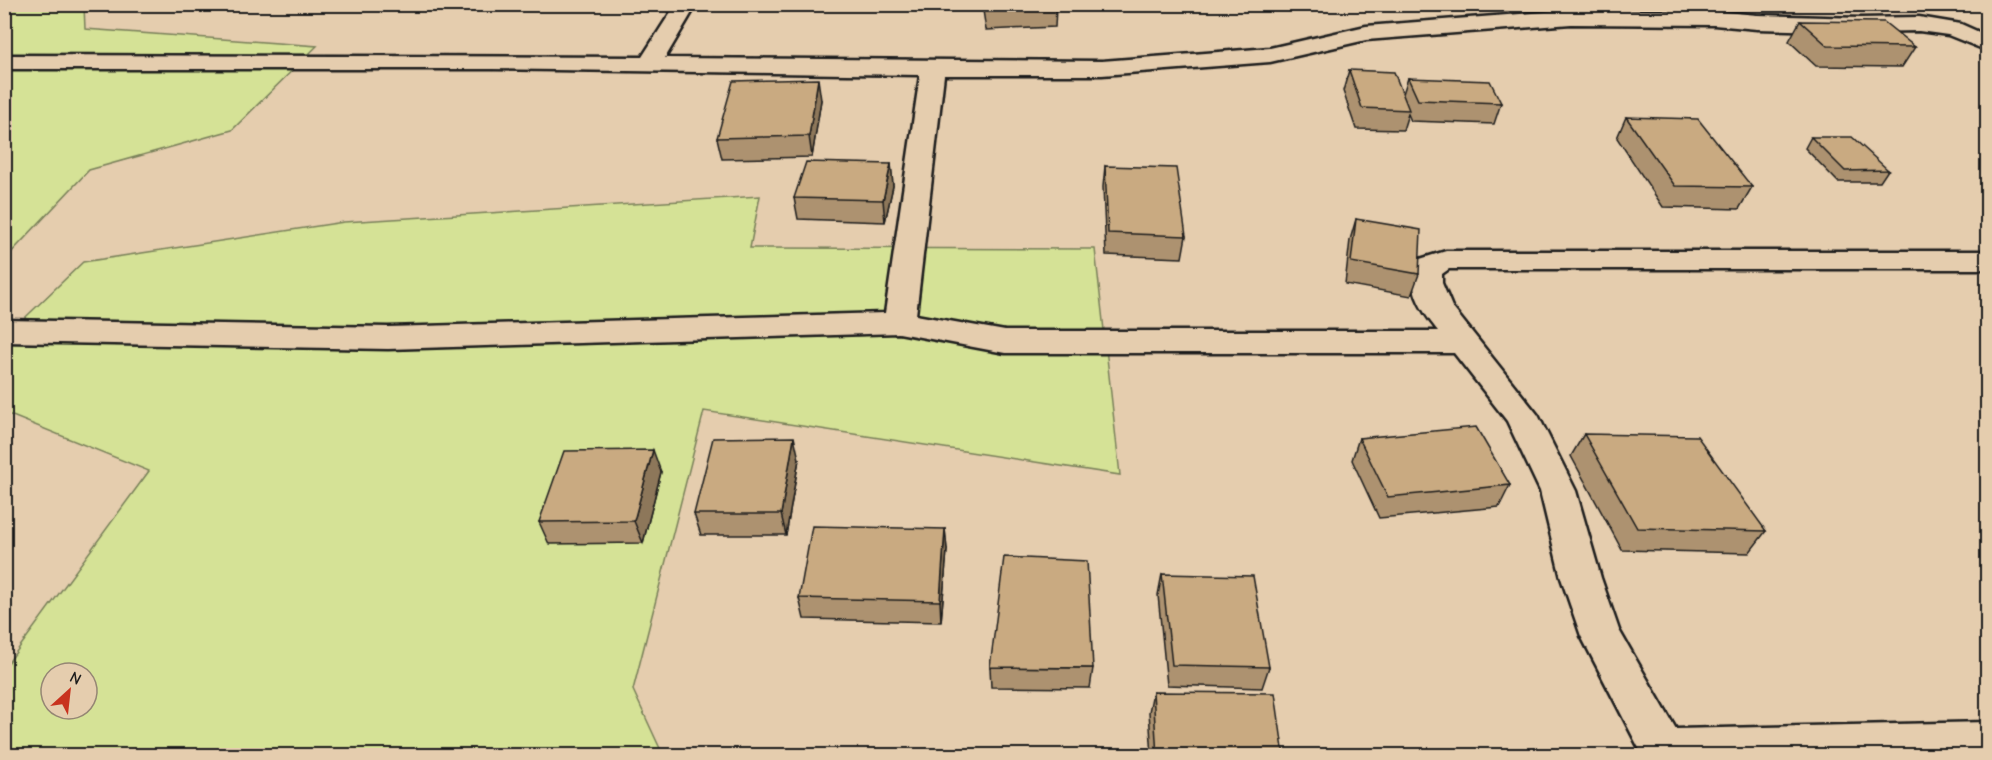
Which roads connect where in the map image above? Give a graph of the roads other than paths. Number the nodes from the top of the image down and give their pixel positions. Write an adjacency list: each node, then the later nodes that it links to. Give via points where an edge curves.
1 (687, 4): 5 (street)
2 (1565, 11): 3 (street, via 1757,22 1919,24 1953,29); 6 (street, via 1366,33 1259,56 1102,68)
3 (1988, 44)
4 (4, 62): 5 (street)
5 (649, 65): 6 (street)
6 (933, 68): 8 (street)
7 (1988, 260): 10 (street, via 1446,260 1430,266 1427,283 1438,310)
8 (899, 322): 9 (street, via 388,338); 10 (street, via 1005,342)
9 (4, 331)
10 (1464, 342): 12 (street, via 1521,415 1558,491 1601,636)
11 (1988, 743): 12 (street)
12 (1666, 753)

